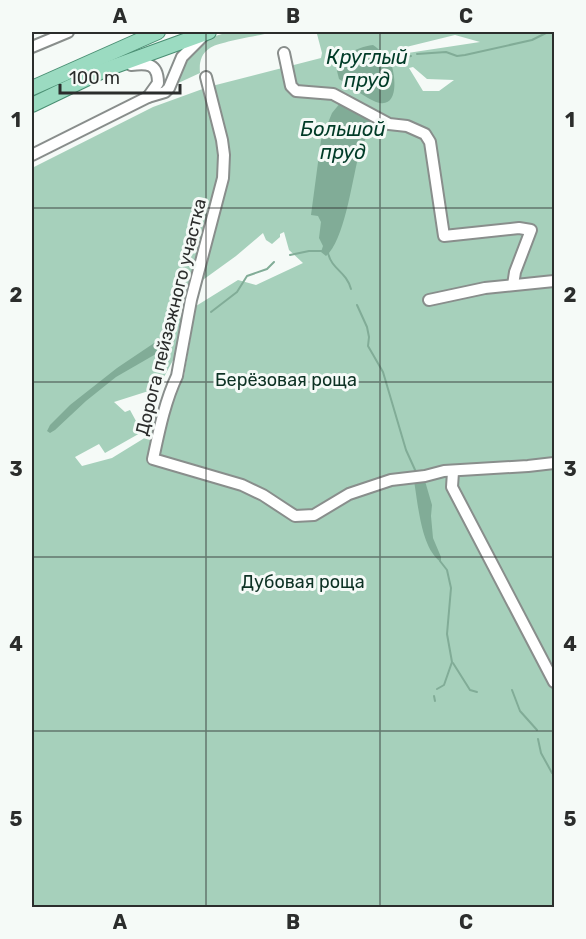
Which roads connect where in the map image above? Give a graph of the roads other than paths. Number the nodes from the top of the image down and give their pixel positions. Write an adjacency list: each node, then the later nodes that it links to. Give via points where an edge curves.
1 (68, 32): 5 (street)
2 (146, 32): 6 (street)
3 (158, 32): 6 (main road)
4 (210, 32): 8 (main road); 11 (street, via 185,52 169,88)
5 (32, 48)
6 (112, 50): 10 (main road)
7 (284, 53): 15 (street, via 291,86 296,91 333,94 389,124 408,126 426,135 444,236 531,230)
8 (107, 69): 11 (street, via 152,65 158,83); 12 (main road)
9 (206, 77): 19 (street, Дорога пейзажного участка, via 222,140 223,178 191,300 177,376 153,459 242,485 295,516 322,512 349,494 391,480)
10 (32, 88)
11 (148, 97): 13 (street)
12 (32, 105)
13 (32, 154)
14 (551, 282): 15 (street)
15 (513, 285): 16 (street)
16 (429, 300)
17 (555, 463): 18 (street)
18 (465, 470): 19 (street); 20 (street)
19 (453, 472): 20 (street)
20 (452, 487): 21 (street)
21 (555, 682)

